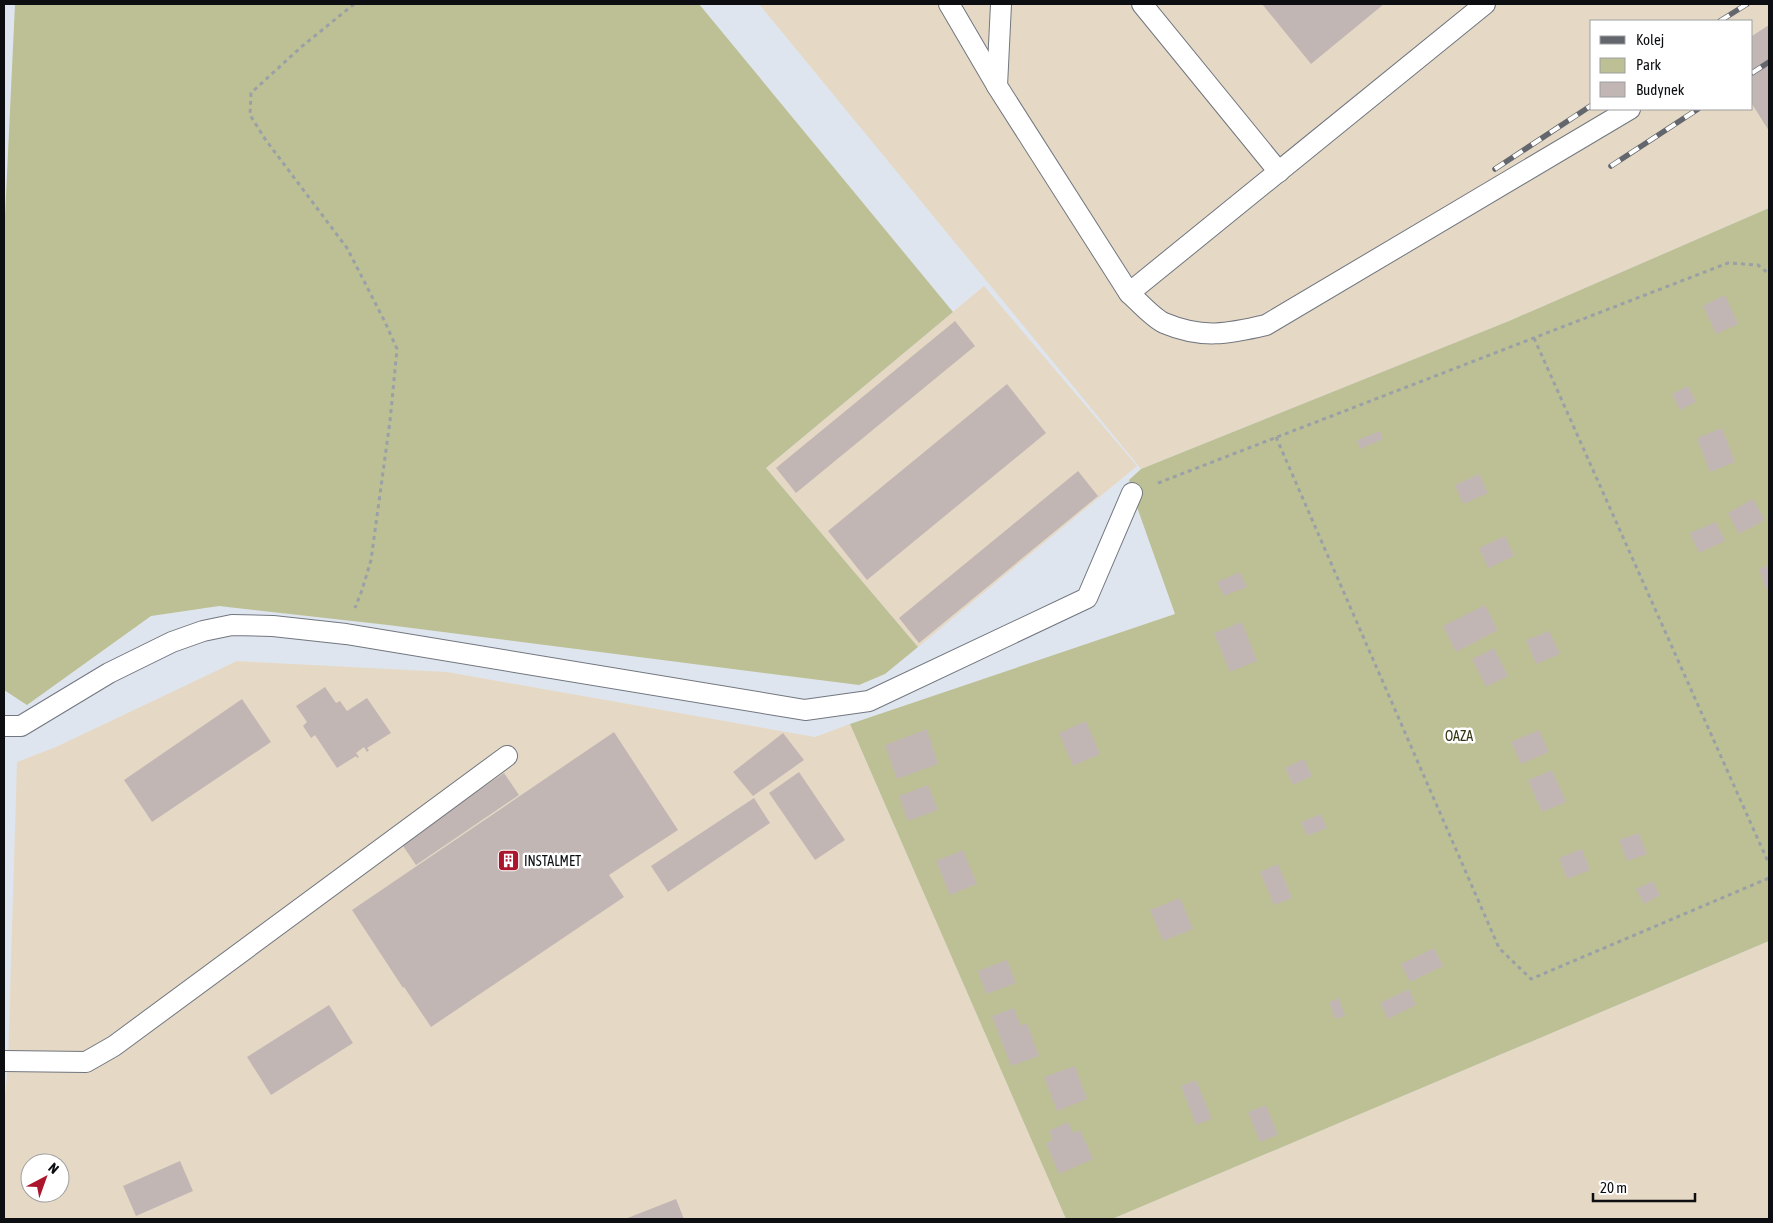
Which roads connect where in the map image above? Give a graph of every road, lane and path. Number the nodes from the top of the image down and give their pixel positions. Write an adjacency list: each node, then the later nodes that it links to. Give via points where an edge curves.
1 (354, 4): 14 (path, via 251,93 250,115 265,140 347,248 397,349 371,560)
2 (949, 4): 6 (lane)
3 (1000, 4): 6 (lane)
4 (1142, 4): 8 (lane)
5 (1485, 4): 8 (lane)
6 (997, 86): 10 (lane)
7 (1628, 110): 10 (lane, via 1266,325 1232,333 1201,334 1163,322)
8 (1279, 172): 10 (lane)
9 (1769, 274): 11 (path, via 1758,265 1728,263)
10 (1129, 293)
11 (1534, 338): 12 (path); 17 (path)
12 (1276, 436): 13 (path); 18 (path, via 1499,948 1531,979)
13 (1132, 493): 14 (lane, via 1086,598 869,701 805,710)
14 (346, 634): 15 (lane, via 232,625 203,631 172,642 109,674 21,726)
15 (4, 726)
16 (507, 756): 19 (lane, via 114,1046 86,1062)
17 (1769, 864)
18 (1769, 878)
19 (4, 1062)

